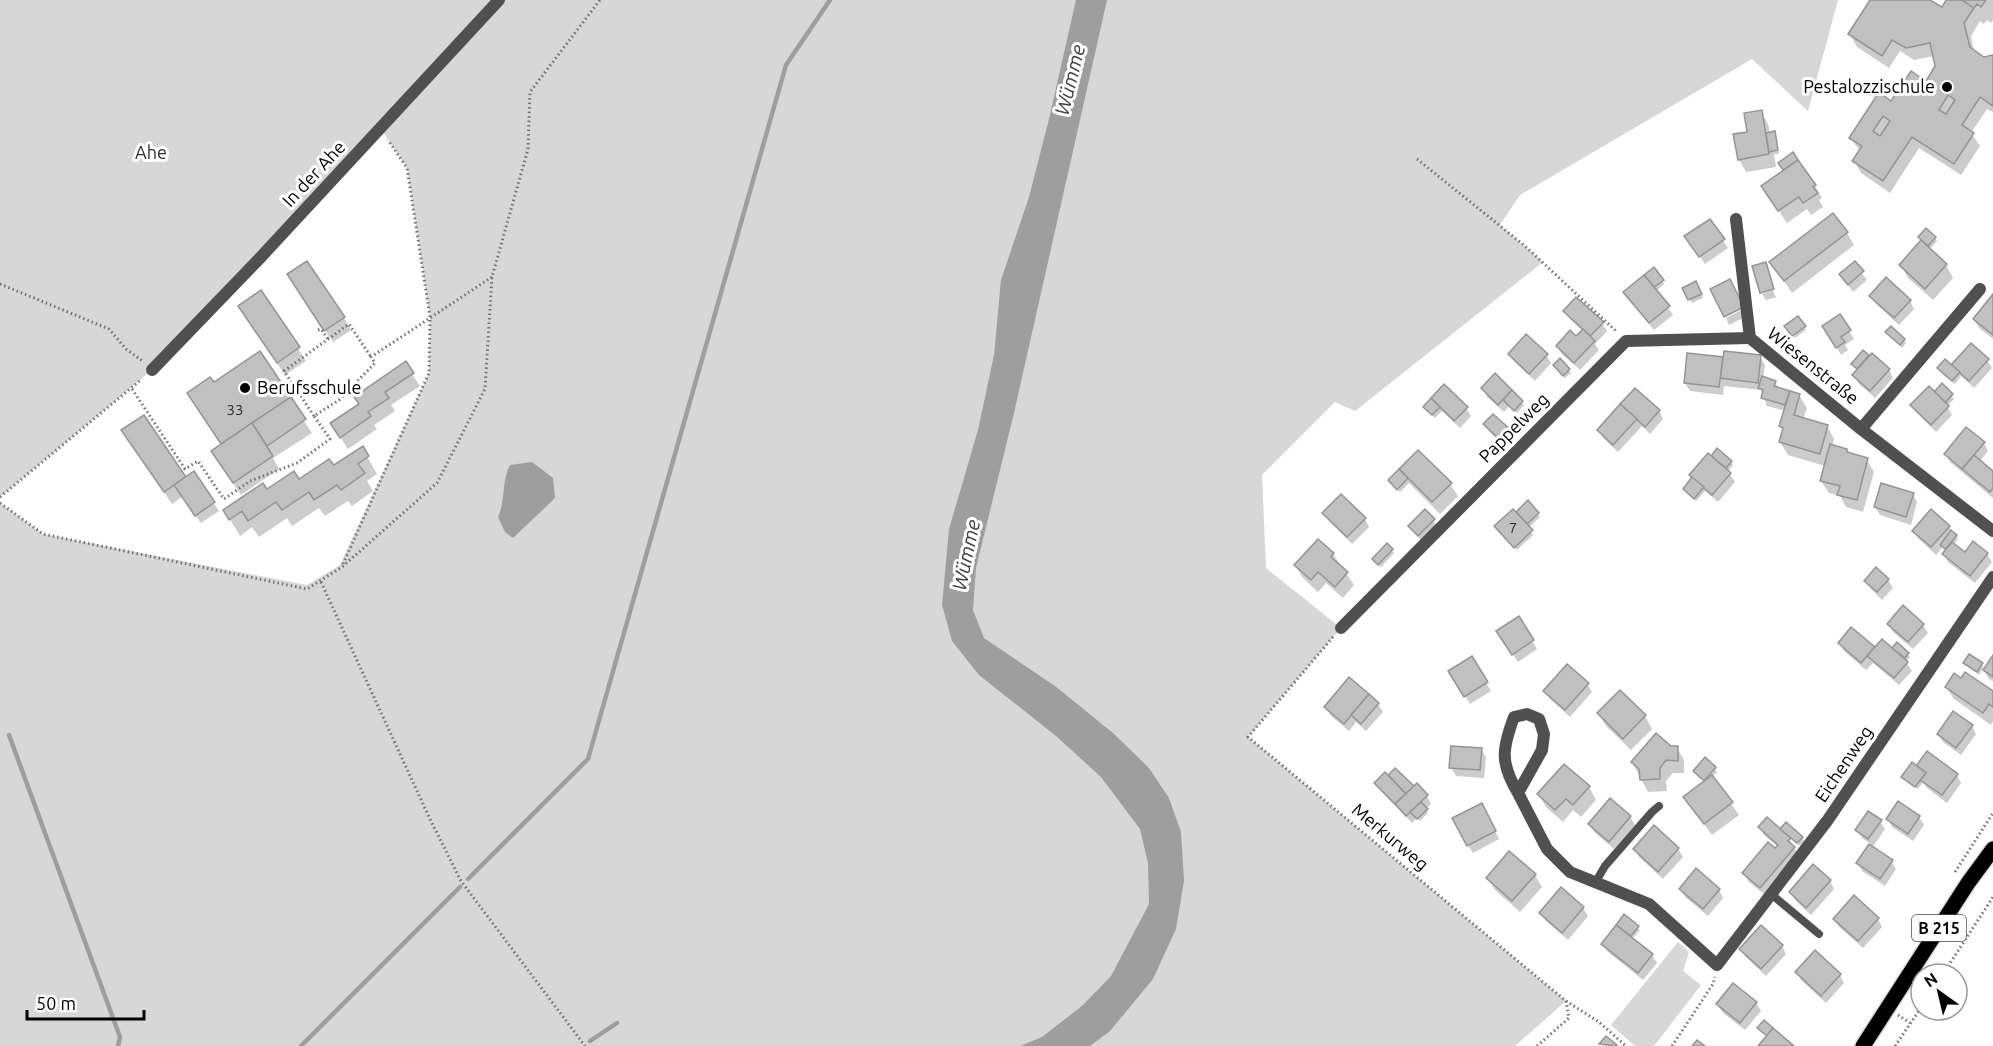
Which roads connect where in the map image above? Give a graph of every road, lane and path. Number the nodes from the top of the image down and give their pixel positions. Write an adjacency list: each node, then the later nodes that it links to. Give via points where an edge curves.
1 (499, 0): 3 (street, In der Ahe)
2 (600, 0): 6 (path, via 530,92 528,149)
3 (381, 129): 9 (path, via 407,168); 15 (street, In der Ahe)
4 (1417, 159): 13 (path, via 1526,246)
5 (1736, 219): 11 (street, Wiesenstraße)
6 (492, 277): 9 (path); 22 (path, via 485,389 437,483)
7 (0, 284): 15 (path, via 109,328 126,349)
8 (1980, 289): 18 (street, Wiesenstraße)
9 (430, 317): 14 (path); 22 (path, via 429,373)
10 (318, 330): 12 (path)
11 (1750, 338): 13 (street); 18 (street, Wiesenstraße)
12 (328, 339): 14 (path, via 349,324); 17 (path, via 284,371)
13 (1626, 341): 25 (street, Pappelweg)
14 (371, 357): 17 (path, via 375,363 339,399)
15 (152, 370): 16 (path)
16 (132, 388): 17 (path, via 185,469 198,461 224,499 250,481 297,463 330,439); 19 (path)
17 (314, 416)
18 (1861, 429): 21 (street, Wiesenstraße)
19 (0, 496)
20 (0, 503): 24 (path, via 43,534 307,589)
21 (1993, 531)
22 (342, 567): 24 (path)
23 (1993, 577): 30 (street, Eichenweg, via 1827,821)
24 (321, 582): 37 (path, via 461,881)
25 (1341, 628): 35 (path, Merkurweg, via 1248,737)
26 (1518, 793): 26 (street, via 1542,750 1544,734 1539,719 1527,714 1514,717 1504,744 1506,774); 29 (street, via 1547,849 1570,872)
27 (1659, 806): 29 (lane, via 1605,866)
28 (1993, 849): 41 (main road, B 215)
29 (1595, 883): 34 (street, via 1649,904)
30 (1771, 894): 32 (lane); 34 (street, Eichenweg)
31 (1993, 897): 33 (path)
32 (1820, 934)
33 (1951, 962)
34 (1717, 965): 40 (path, via 1713,984)
35 (1566, 1001): 38 (path, via 1569,1018); 39 (path, Merkurweg)
36 (1911, 1022): 42 (path)
37 (585, 1046)
38 (1537, 1046)
39 (1626, 1046)
40 (1672, 1046)
41 (1863, 1046)
42 (1895, 1046)

